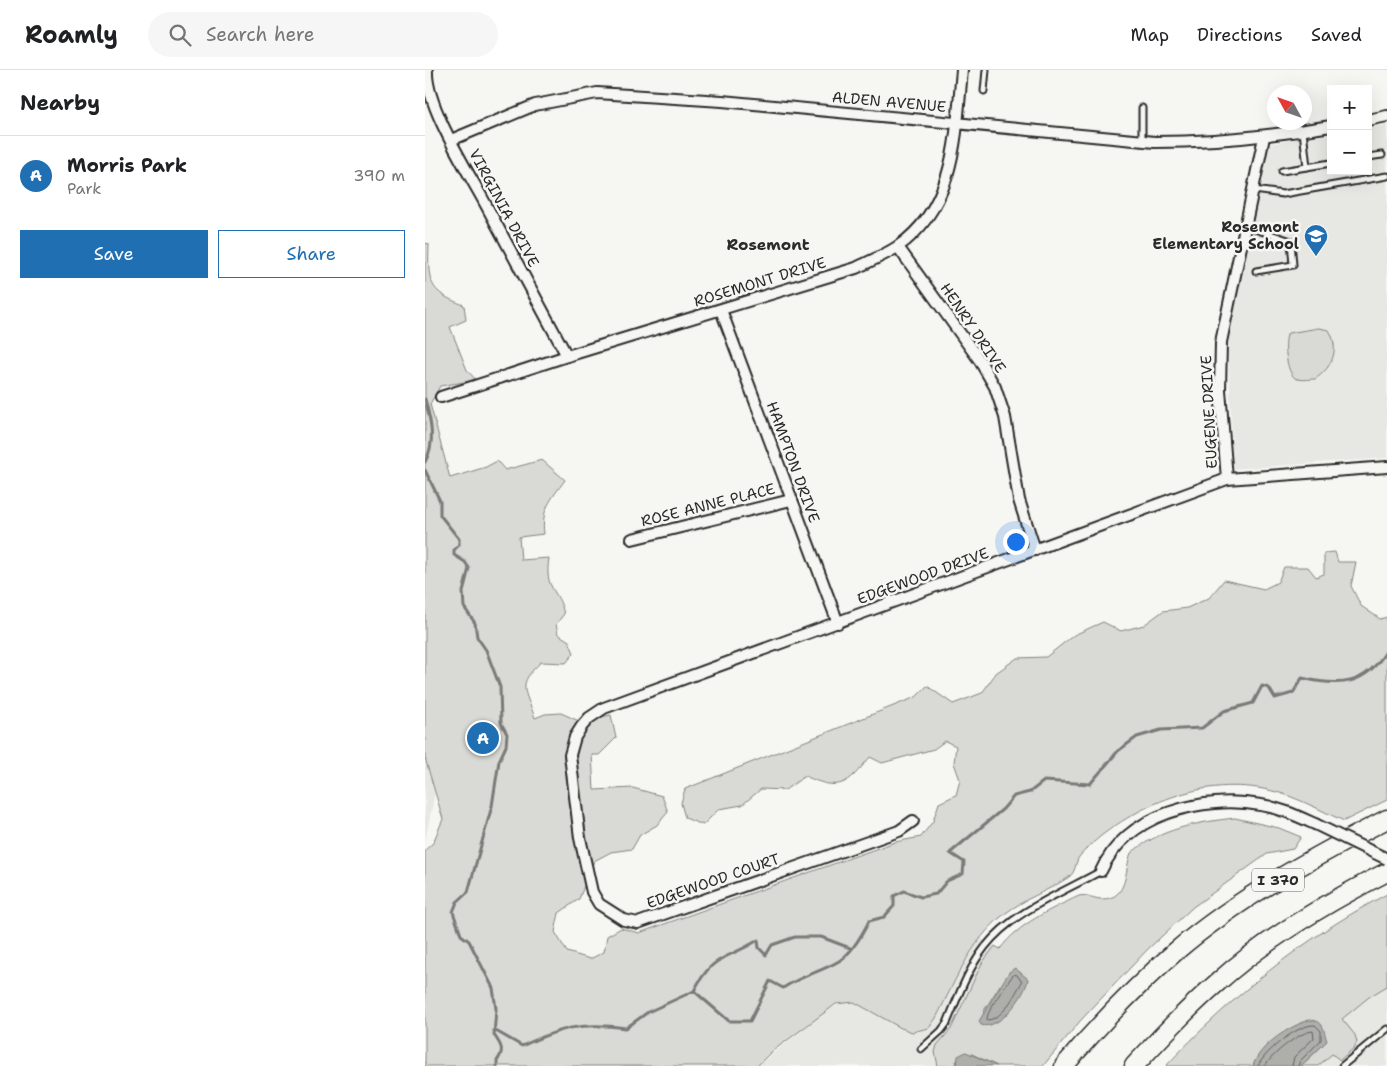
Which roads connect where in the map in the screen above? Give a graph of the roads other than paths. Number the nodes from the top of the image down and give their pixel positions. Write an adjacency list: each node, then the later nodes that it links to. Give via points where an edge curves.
1 (427, 70): 12 (street, VIRGINIA DRIVE, via 431,98)
2 (963, 70): 8 (street, ROSEMONT DRIVE)
3 (987, 70): 4 (lane)
4 (984, 91)
5 (1142, 108): 13 (lane)
6 (1387, 116): 7 (street)
7 (1372, 119)
8 (957, 124): 12 (street, ALDEN AVENUE, via 722,101 597,93 535,105); 13 (street, ALDEN AVENUE); 22 (street, ROSEMONT DRIVE, via 950,170 941,196 924,222)
9 (1327, 127): 10 (street, ALDEN AVENUE)
10 (1303, 131): 11 (street, ALDEN AVENUE); 17 (lane)
11 (1263, 137): 13 (street, ALDEN AVENUE, via 1206,142); 20 (street, EUGENE DRIVE)
12 (451, 140): 25 (street, VIRGINIA DRIVE)
13 (1141, 141)
14 (1382, 155): 15 (lane)
15 (1372, 156)
16 (1327, 164): 17 (lane)
17 (1307, 167): 18 (lane)
18 (1282, 171)
19 (1387, 176): 20 (lane, via 1283,194)
20 (1254, 190): 21 (street, EUGENE DRIVE)
21 (1245, 226): 23 (lane, via 1291,241 1293,265); 28 (street, EUGENE DRIVE, via 1221,342 1220,390)
22 (898, 247): 24 (street, ROSEMONT DRIVE, via 856,268); 31 (street, HENRY DRIVE, via 995,387 1005,417 1019,500)
23 (1256, 271)
24 (721, 310): 25 (street, ROSEMONT DRIVE); 29 (street, HAMPTON DRIVE)
25 (567, 356): 26 (street, ROSEMONT DRIVE)
26 (441, 397)
27 (1387, 467): 28 (street, EDGEWOOD DRIVE)
28 (1227, 479): 31 (street, EDGEWOOD DRIVE)
29 (791, 500): 30 (street, ROSE ANNE PLACE); 32 (street, HAMPTON DRIVE)
30 (631, 539)
31 (1035, 550): 32 (street, EDGEWOOD DRIVE)
32 (838, 623): 33 (street, EDGEWOOD DRIVE)
33 (620, 702): 35 (street, EDGEWOOD COURT, via 589,718 575,737 570,756 580,838 592,892 599,904 624,920 638,923 704,902 899,831)
34 (1387, 818): 41 (highway, I 370, via 1249,898 1176,951 1100,1024)
35 (913, 821)
36 (1387, 860): 37 (street, bridge, via 1278,808 1214,802 1188,807 1132,832 1107,857)
37 (1101, 872): 40 (lane, via 1025,912 995,935 977,959 947,1023)
38 (1387, 872): 42 (highway, via 1291,927 1218,981)
39 (1387, 1029): 43 (lane)
40 (921, 1049)
41 (1064, 1066)
42 (1137, 1066)
43 (1342, 1066)

